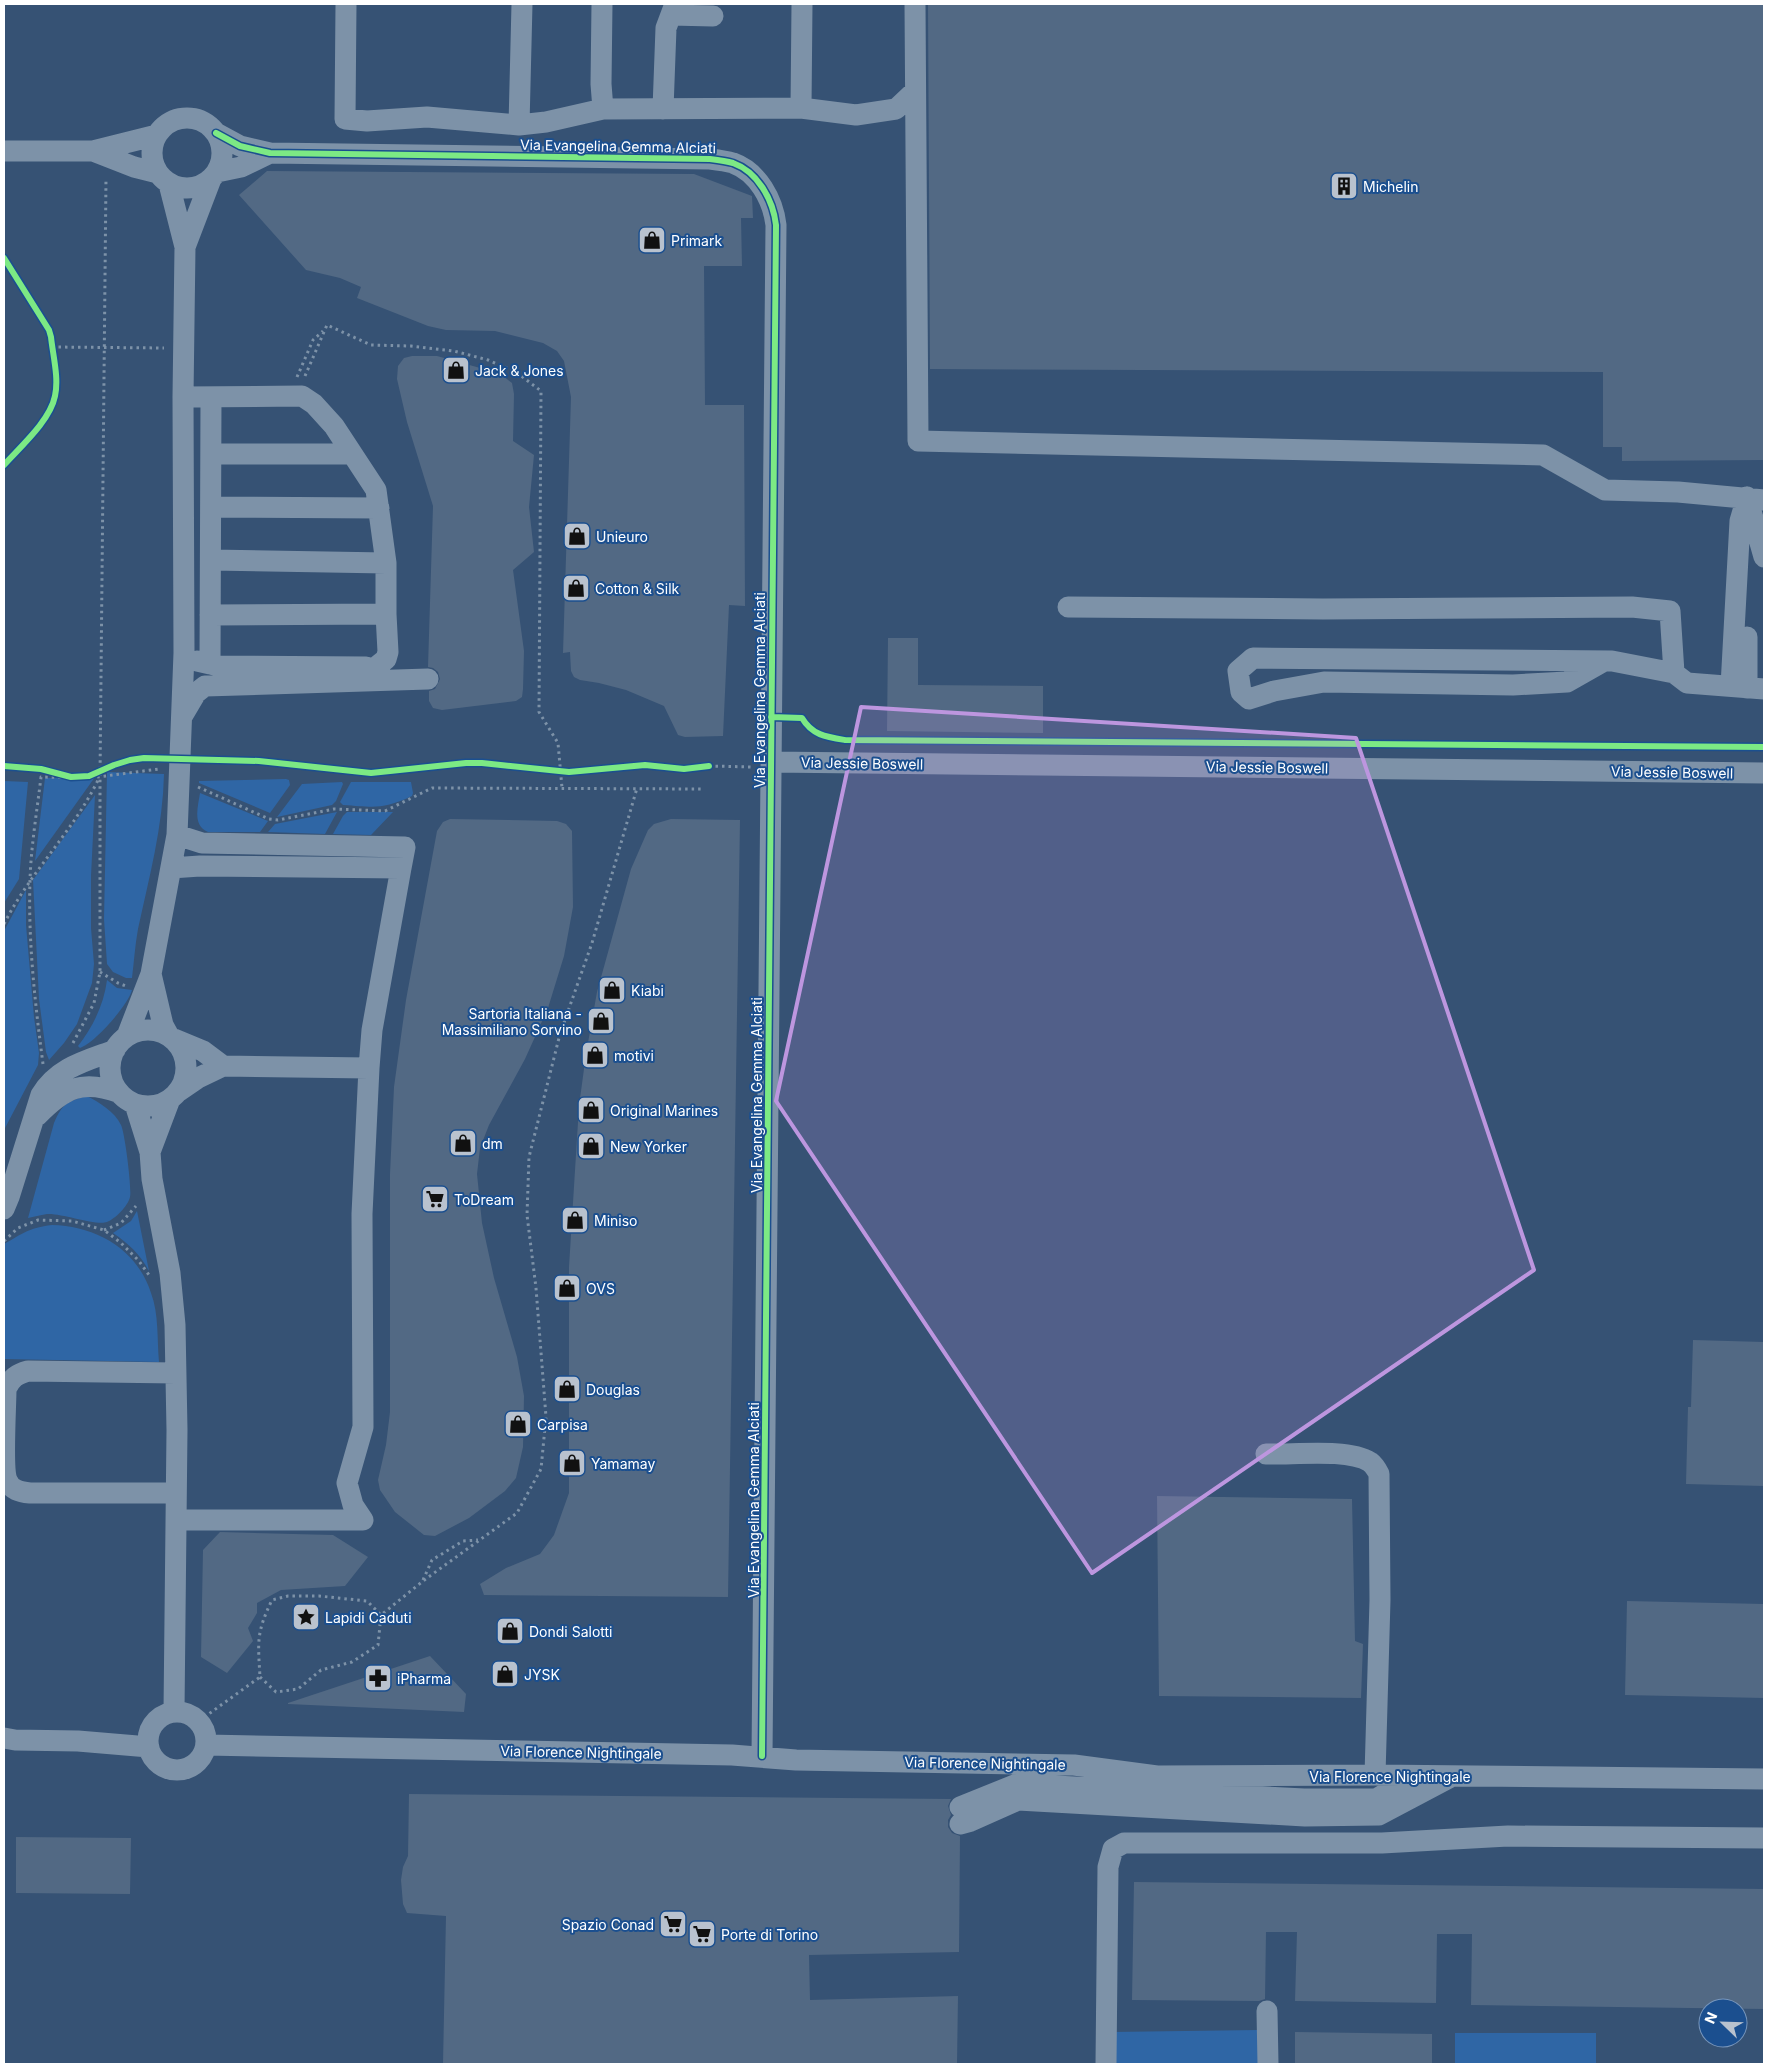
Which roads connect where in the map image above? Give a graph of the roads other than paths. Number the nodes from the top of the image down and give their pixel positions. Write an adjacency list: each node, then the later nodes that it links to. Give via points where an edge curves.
1 (346, 4): 13 (street, via 345,119 367,121 428,117)
2 (522, 4): 13 (street)
3 (602, 4): 10 (street)
4 (802, 4): 9 (street)
5 (915, 4): 8 (street)
6 (673, 9): 7 (street); 11 (street, via 666,28)
7 (713, 16)
8 (916, 90): 12 (street); 15 (street)
9 (801, 108): 11 (street); 12 (street, via 856,115)
10 (603, 109): 11 (street); 13 (street)
11 (663, 109)
12 (896, 109): 15 (street)
13 (519, 125)
14 (216, 133): 16 (street, via 191,118 171,122); 19 (street, Via Evangelina Gemma Alciati, via 240,146); 20 (street, via 222,152)
15 (916, 134): 27 (street, via 918,441 1543,455 1604,490)
16 (157, 135): 18 (street); 21 (street, via 152,155)
17 (4, 151): 18 (street)
18 (100, 154): 21 (street)
19 (270, 154): 20 (street, Via Evangelina Gemma Alciati); 43 (street, Via Evangelina Gemma Alciati, via 710,159 733,163 747,170 758,182 772,205 776,225)
20 (214, 175): 21 (street, via 193,188 183,188); 22 (street)
21 (164, 178): 22 (street)
22 (186, 248): 23 (street)
23 (183, 397): 24 (street); 36 (street)
24 (211, 398): 25 (street); 26 (street, via 302,396 309,399 334,426)
25 (211, 454): 26 (street); 28 (street)
26 (352, 454): 29 (street, via 376,490)
27 (1756, 499): 30 (street); 41 (street)
28 (211, 508): 29 (street); 31 (street)
29 (380, 508): 32 (street)
30 (1764, 557)
31 (211, 560): 32 (street); 34 (street)
32 (386, 563): 35 (street)
33 (1068, 607): 40 (street, via 1651,608 1670,611)
34 (210, 614): 35 (street); 38 (street)
35 (386, 614): 39 (street, via 388,652)
36 (184, 653): 38 (street); 42 (street)
37 (1604, 661): 37 (street, via 1253,658 1238,671 1241,692 1249,699 1324,682 1513,685 1567,682); 40 (street)
38 (210, 664): 39 (street)
39 (376, 667): 42 (street, via 428,673 205,686 196,693)
40 (1674, 673): 41 (street, via 1687,683)
41 (1747, 688)
42 (182, 717): 45 (street)
43 (771, 764): 44 (street, Via Jessie Boswell); 66 (street, Via Evangelina Gemma Alciati)
44 (1764, 773)
45 (177, 835): 46 (street); 47 (street, via 202,843 405,847)
46 (171, 868): 47 (street); 48 (street)
47 (401, 868): 52 (street, via 372,1030)
48 (151, 974): 49 (street, via 163,1025); 50 (street)
49 (171, 1037): 50 (street, via 146,1029); 51 (street, via 203,1051); 53 (street, via 185,1057 187,1068 185,1080)
50 (121, 1043): 54 (street, via 110,1064 111,1076 115,1088); 55 (street, via 53,1078 40,1095)
51 (223, 1066): 52 (street); 53 (street, via 198,1078)
52 (369, 1068): 61 (street, via 362,1214 363,1427 347,1483 353,1505 363,1520)
53 (175, 1095): 54 (street, via 159,1105 147,1106); 56 (street)
54 (128, 1098): 55 (street, via 111,1090 81,1086 68,1089 54,1098); 56 (street)
55 (35, 1118): 57 (street)
56 (150, 1152): 58 (street, via 170,1273)
57 (4, 1209)
58 (176, 1374): 60 (street); 60 (street, via 19,1374 6,1389 5,1474 12,1488 19,1492)
59 (1266, 1454): 67 (street, via 1340,1453 1358,1456 1372,1463 1380,1474)
60 (176, 1493): 61 (street)
61 (176, 1520): 62 (street)
62 (174, 1712): 64 (street, via 184,1712 200,1721); 65 (street, via 158,1719 152,1726)
63 (7, 1741): 65 (street)
64 (206, 1745): 65 (street, via 199,1761 182,1770 160,1765); 66 (street, Via Florence Nightingale)
65 (149, 1747)
66 (762, 1756): 67 (street, Via Florence Nightingale, via 796,1760 1074,1765 1157,1776)
67 (1375, 1775): 68 (street, Via Florence Nightingale)
68 (1415, 1776): 69 (street, Via Florence Nightingale); 69 (street, via 1376,1799 1304,1799 1017,1784 960,1815 971,1821 1018,1800 1305,1816 1379,1815)
69 (1451, 1776): 70 (street, Via Florence Nightingale)
70 (1764, 1779)
71 (1764, 1838): 73 (street, via 1508,1836 1382,1843 1124,1843 1113,1849 1108,1867)
72 (1267, 2011): 74 (street)
73 (1106, 2064)
74 (1268, 2064)

